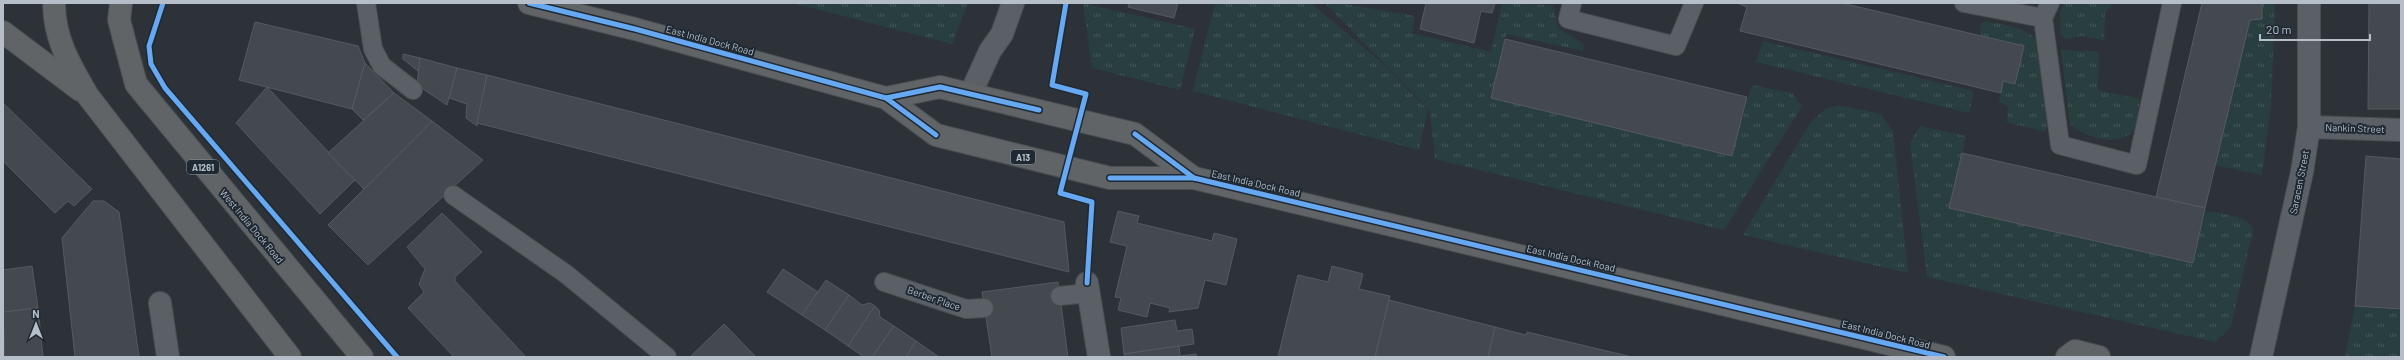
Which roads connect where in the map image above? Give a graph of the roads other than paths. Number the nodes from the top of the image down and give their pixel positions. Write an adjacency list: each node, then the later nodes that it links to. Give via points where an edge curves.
1 (54, 3): 15 (highway, via 54,21 66,58)
2 (121, 3): 28 (highway, West India Dock Road / A1261, via 119,20 136,84)
3 (366, 3): 13 (lane, via 373,49 382,66)
4 (529, 3): 16 (highway, East India Dock Road / A13, via 643,31)
5 (1013, 3): 14 (street, via 1002,34 990,51)
6 (1572, 3): 7 (lane, via 1568,19 1676,46)
7 (1694, 3)
8 (1964, 3): 11 (lane)
9 (2172, 3): 11 (lane, via 2137,165 2060,145)
10 (2309, 3): 17 (street, Saracen Street)
11 (2047, 10)
12 (3, 32): 15 (highway)
13 (413, 90)
14 (971, 93): 16 (highway, East India Dock Road / A13, via 940,86); 19 (highway, East India Dock Road / A13, via 1135,134)
15 (88, 96): 27 (highway)
16 (886, 98): 19 (highway, East India Dock Road / A13, via 936,135 1110,178)
17 (2309, 127): 18 (street, Nankin Street); 34 (street, Saracen Street, via 2302,172)
18 (2401, 130)
19 (1194, 178): 31 (highway, East India Dock Road / A13)
20 (453, 195): 29 (lane, via 566,274)
21 (884, 282): 25 (lane, Berber Place, via 966,309)
22 (1087, 288): 23 (lane); 30 (street)
23 (1060, 296)
24 (160, 303): 26 (street)
25 (984, 308)
26 (168, 357)
27 (290, 357)
28 (362, 357)
29 (667, 357)
30 (1099, 357)
31 (1944, 357)
32 (2067, 357): 33 (highway, via 2075,351)
33 (2099, 357)
34 (2261, 357)

